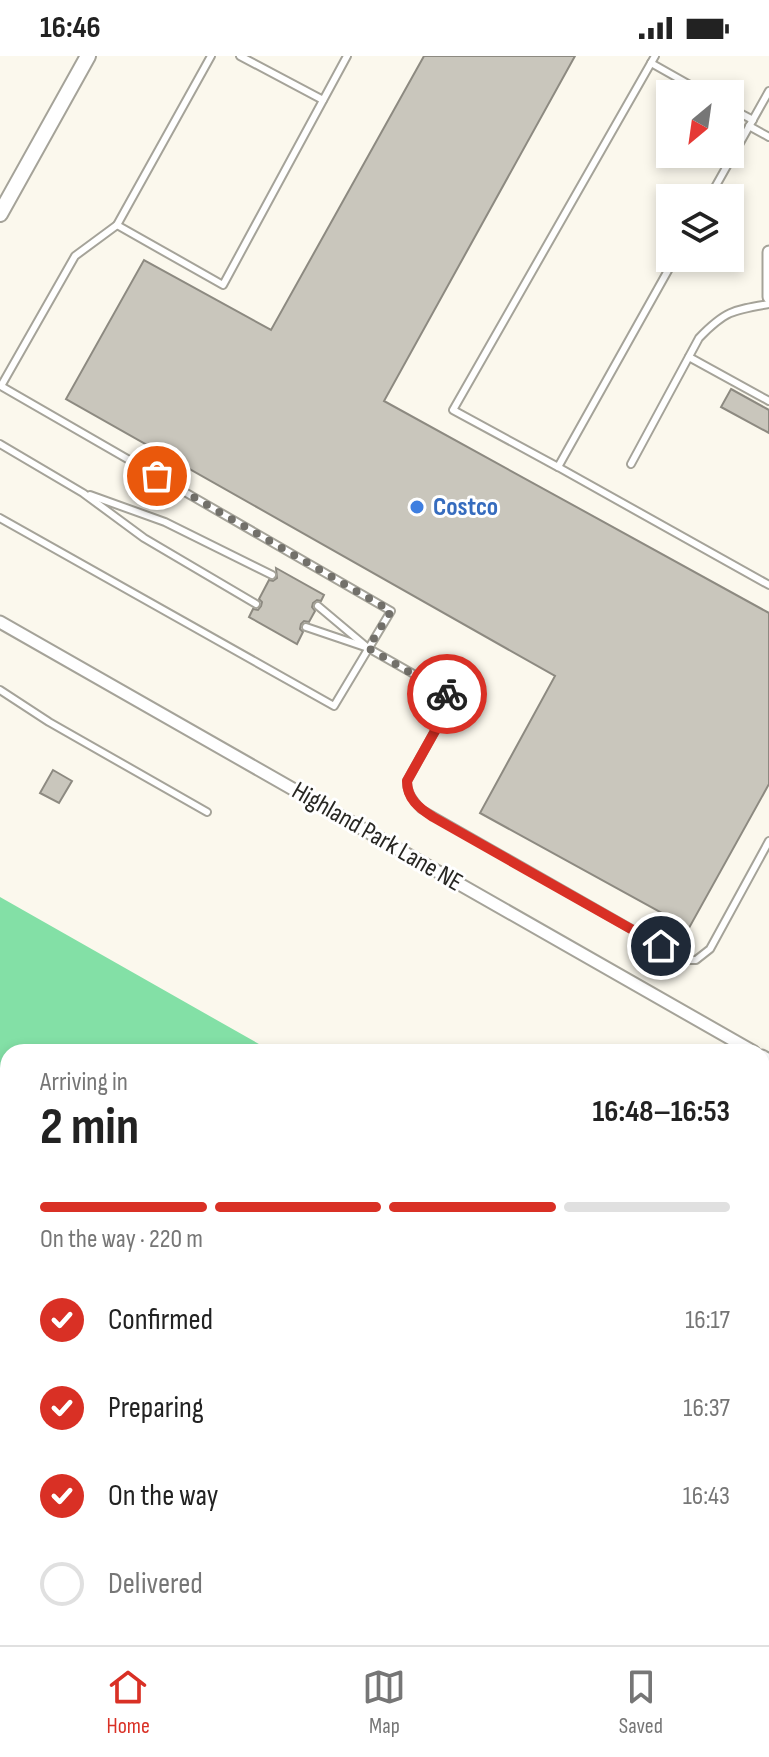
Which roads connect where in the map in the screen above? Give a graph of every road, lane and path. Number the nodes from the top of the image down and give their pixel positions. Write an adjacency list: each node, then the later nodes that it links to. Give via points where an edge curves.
1 (88, 56): 13 (street)
2 (211, 56): 14 (lane)
3 (240, 56): 8 (lane)
4 (347, 56): 8 (lane)
5 (653, 60): 6 (lane); 23 (lane, via 453,410)
6 (684, 80)
7 (769, 91): 10 (lane)
8 (323, 100): 14 (lane, via 223,285)
9 (744, 118): 10 (lane)
10 (751, 123): 11 (lane); 12 (lane)
11 (769, 137)
12 (717, 184)
13 (0, 214)
14 (117, 225): 32 (lane, via 75,256 1,386 391,611)
15 (769, 252): 17 (street)
16 (667, 272): 23 (lane)
17 (769, 297)
18 (769, 304): 19 (lane, via 734,310 714,323)
19 (689, 357): 20 (lane); 22 (lane)
20 (769, 401)
21 (0, 444): 24 (lane)
22 (631, 464)
23 (558, 467): 27 (lane)
24 (83, 493): 26 (lane, via 165,522); 28 (lane, via 144,538)
25 (0, 518): 32 (lane, via 334,706)
26 (272, 575)
27 (769, 585)
28 (256, 604)
29 (318, 606): 32 (lane)
30 (0, 622): 36 (street, Highland Park Lane NE)
31 (306, 627): 32 (lane)
32 (368, 648): 35 (lane, via 454,697 407,781 421,809 686,960 696,960 710,949)
33 (0, 690): 34 (lane)
34 (207, 812)
35 (769, 841)
36 (740, 1044)

